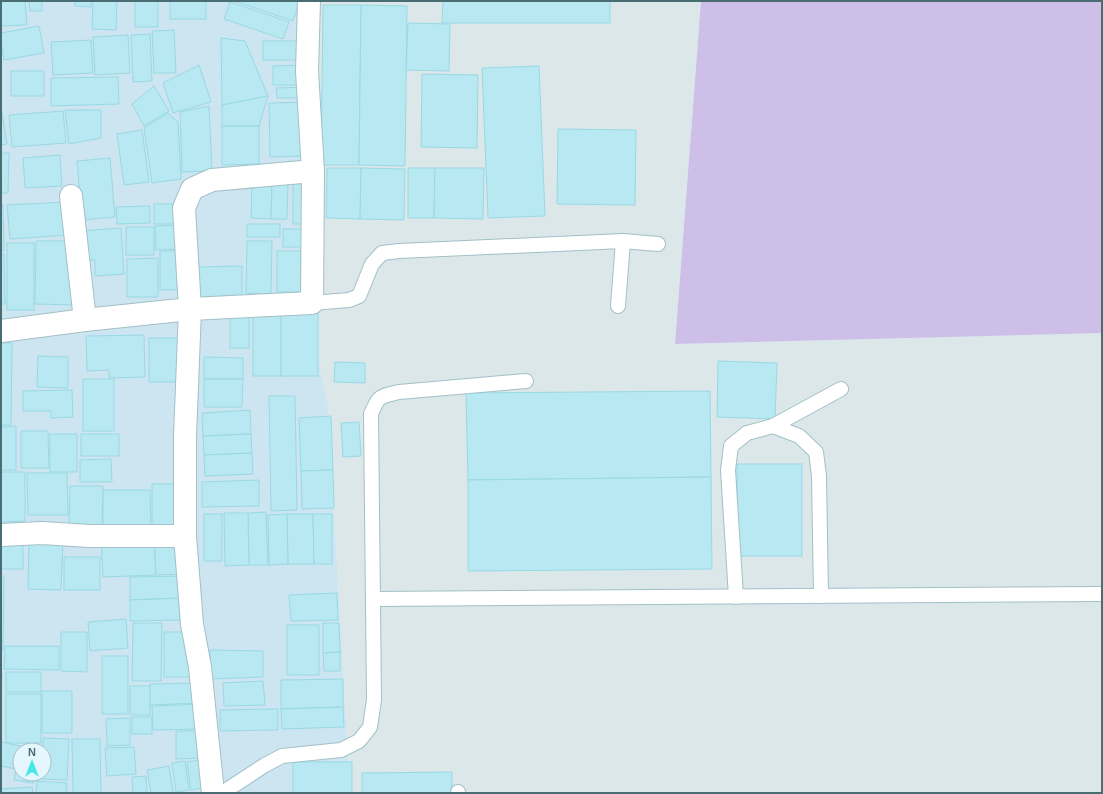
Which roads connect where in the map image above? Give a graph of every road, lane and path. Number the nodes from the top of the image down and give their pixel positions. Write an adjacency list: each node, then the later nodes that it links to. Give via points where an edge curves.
1 (309, 1): 2 (street, via 307,71)
2 (313, 171): 6 (street); 8 (street, via 212,180 192,189 184,208)
3 (71, 196): 9 (street)
4 (623, 241): 5 (lane); 6 (lane, via 382,253 372,264 359,296 349,300); 7 (lane)
5 (658, 244)
6 (312, 303): 8 (street)
7 (618, 306)
8 (190, 309): 9 (street); 15 (street, via 185,437)
9 (85, 320): 10 (street)
10 (1, 332)
11 (526, 381): 19 (lane, via 399,392 378,398 371,414)
12 (841, 389): 13 (lane)
13 (773, 426): 17 (lane, via 799,436 816,452 819,476); 18 (lane, via 748,433 731,446 728,470)
14 (1, 535): 15 (street, via 42,533)
15 (185, 536): 20 (street, via 192,624 200,667)
16 (1102, 594): 17 (lane)
17 (821, 596): 18 (lane)
18 (736, 597): 19 (lane)
19 (374, 599): 21 (lane, via 374,700 370,726 363,736 359,741 340,750 282,756)
20 (213, 793)
21 (222, 793)

